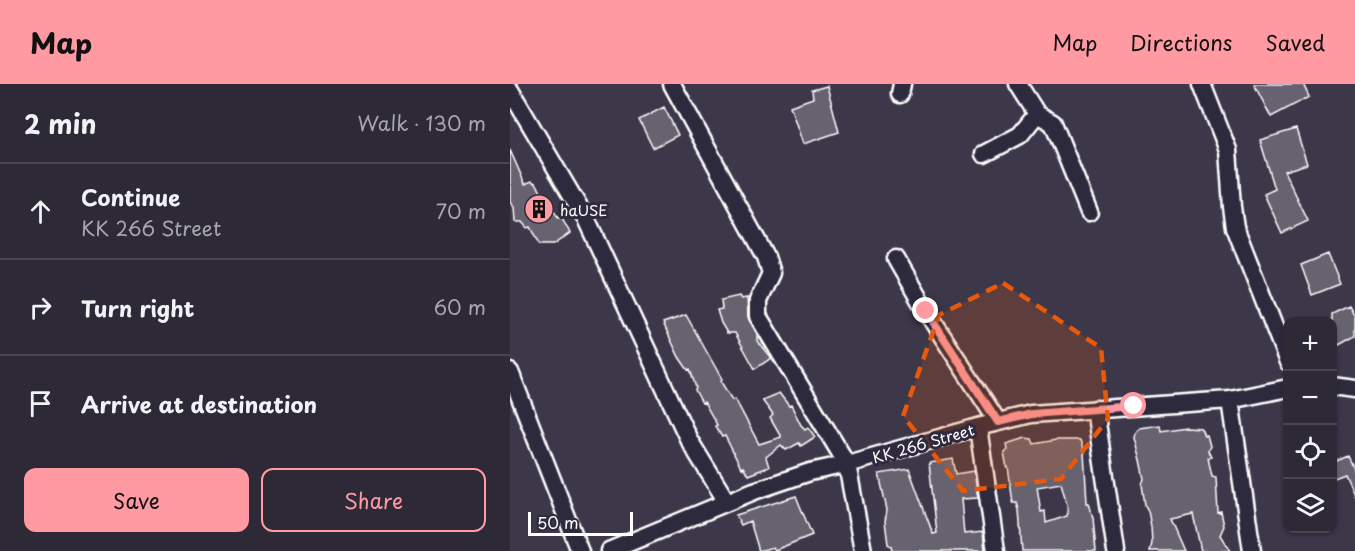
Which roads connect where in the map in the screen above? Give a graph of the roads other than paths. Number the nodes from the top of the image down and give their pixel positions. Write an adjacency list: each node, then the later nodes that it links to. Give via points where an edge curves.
1 (672, 84): 18 (street, via 766,257 771,273 758,301 758,316)
2 (1018, 84): 5 (street)
3 (1202, 84): 9 (street, via 1228,150 1235,227)
4 (510, 90): 19 (street, via 587,221 690,440)
5 (1037, 114): 6 (street, via 1020,135); 7 (street, via 1053,123)
6 (984, 154)
7 (1089, 212)
8 (896, 259): 16 (street)
9 (1283, 352)
10 (510, 372): 20 (street)
11 (1337, 387): 13 (street)
12 (1283, 389): 14 (street, KK 266 Street)
13 (1355, 389)
14 (1230, 400): 15 (street, KK 266 Street); 25 (street)
15 (1095, 409): 16 (street, KK 266 Street, via 1032,414); 24 (street)
16 (998, 422): 17 (street, KK 266 Street)
17 (978, 427): 18 (street, KK 266 Street); 23 (street)
18 (847, 464): 19 (street, KK 266 Street, via 810,472); 22 (street)
19 (727, 502): 21 (street, KK 266 Street)
20 (580, 551)
21 (609, 551)
22 (862, 551)
23 (996, 551)
24 (1116, 551)
25 (1252, 551)

